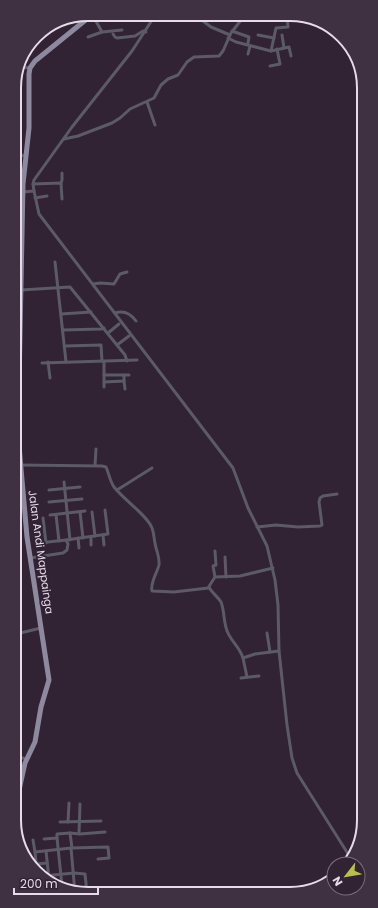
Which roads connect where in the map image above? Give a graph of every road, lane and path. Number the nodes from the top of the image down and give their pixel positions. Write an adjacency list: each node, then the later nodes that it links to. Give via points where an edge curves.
1 (84, 21): 25 (main road, via 38,58)
2 (96, 21): 9 (street)
3 (152, 21): 10 (street)
4 (204, 21): 14 (street)
5 (240, 21): 8 (street)
6 (288, 21): 16 (street, via 288,27 276,28)
7 (122, 30): 9 (street)
8 (232, 31): 14 (street); 17 (street, via 249,37)
9 (102, 32): 15 (street)
10 (146, 32): 11 (street, via 117,38); 28 (street)
11 (113, 34)
12 (258, 35): 16 (street)
13 (282, 35): 18 (street)
14 (229, 36): 17 (street, via 236,42); 26 (street, via 219,56 198,56 191,60 178,75 161,85 154,98)
15 (88, 37)
16 (274, 38): 20 (street)
17 (249, 44): 20 (street); 21 (street)
18 (284, 48): 19 (street); 22 (street, via 289,47)
19 (276, 50): 20 (street); 23 (street, via 280,64)
20 (271, 51)
21 (248, 54)
22 (291, 56)
23 (270, 66)
24 (24, 68): 25 (street)
25 (30, 68): 29 (main road, Jalan Andi Mappainga)
26 (147, 102): 27 (street); 28 (street, via 130,109 114,122)
27 (155, 125)
28 (64, 139): 34 (street)
29 (26, 155): 30 (street); 33 (main road, Jalan Andi Mappainga)
30 (21, 156)
31 (62, 174): 32 (street)
32 (61, 183): 34 (street); 39 (street)
33 (23, 184): 36 (main road, Jalan Andi Mappainga)
34 (33, 184): 35 (street)
35 (34, 191): 36 (street); 38 (street)
36 (23, 192): 40 (main road, Jalan Andi Mappainga)
37 (46, 196): 38 (street)
38 (35, 198): 43 (street, via 38,214)
39 (62, 199)
40 (22, 235): 45 (main road, Jalan Andi Mappainga)
41 (55, 262): 44 (street)
42 (127, 272): 43 (street, via 120,274 114,284)
43 (92, 284): 47 (street)
44 (58, 288): 45 (street); 46 (street, via 70,287); 48 (street)
45 (21, 290)
46 (91, 312): 48 (street); 51 (street)
47 (115, 313): 49 (street, via 128,313); 93 (street, via 232,465)
48 (60, 314): 52 (street)
49 (136, 322)
50 (119, 324): 53 (street)
51 (104, 328): 52 (street); 53 (street)
52 (63, 330): 56 (street)
53 (108, 333): 55 (street)
54 (129, 336): 55 (street)
55 (117, 345): 59 (street)
56 (64, 346): 58 (street, via 101,345); 61 (street)
57 (137, 360): 59 (street)
58 (103, 361): 59 (street); 61 (street); 63 (street)
59 (127, 361)
60 (48, 362): 61 (street); 62 (street); 66 (street)
61 (66, 362)
62 (42, 363)
63 (104, 375): 64 (street); 68 (street)
64 (124, 375): 65 (street); 67 (street)
65 (129, 375)
66 (50, 378)
67 (124, 381): 68 (street); 70 (street)
68 (104, 382): 69 (street)
69 (104, 387)
70 (125, 389)
71 (96, 448): 73 (street)
72 (21, 465): 73 (street)
73 (95, 465): 80 (street, via 106,467 110,481)
74 (152, 468): 80 (street)
75 (21, 474): 108 (main road, Jalan Andi Mappainga)
76 (64, 482): 78 (street)
77 (80, 487): 78 (street)
78 (65, 488): 79 (street); 83 (street)
79 (49, 490)
80 (117, 490): 112 (street, via 153,529 159,561 152,591 174,592)
81 (337, 494): 93 (street, via 320,498 320,526)
82 (82, 499): 83 (street)
83 (66, 501): 84 (street); 90 (street)
84 (49, 502)
85 (105, 510): 94 (street, via 108,534)
86 (85, 511): 87 (street)
87 (80, 512): 90 (street); 97 (street)
88 (92, 512): 95 (street)
89 (56, 514): 90 (street); 91 (street); 100 (street)
90 (68, 514): 99 (street)
91 (50, 515)
92 (44, 518): 102 (street)
93 (257, 527): 109 (street, via 267,546)
94 (103, 535): 95 (street); 104 (street)
95 (93, 536): 97 (street); 103 (street)
96 (78, 538): 97 (street); 99 (street); 105 (street)
97 (83, 538)
98 (66, 540): 99 (street); 100 (street); 108 (street, via 67,550 64,552)
99 (70, 540)
100 (59, 541): 102 (street)
101 (39, 543): 102 (street)
102 (46, 543)
103 (91, 544)
104 (104, 545)
105 (79, 548)
106 (215, 551): 111 (street, via 216,565 213,566)
107 (224, 557): 110 (street)
108 (30, 558): 113 (main road, Jalan Andi Mappainga)
109 (273, 568): 110 (street, via 240,576); 116 (street, via 278,605)
110 (226, 576): 111 (street)
111 (216, 577): 112 (street)
112 (209, 587): 118 (street, via 221,602 226,628)
113 (42, 628): 114 (street); 123 (main road, Jalan Andi Mappainga, via 49,680 35,742)
114 (21, 633)
115 (267, 633): 117 (street)
116 (278, 651): 117 (street); 141 (street, via 287,725 296,769)
117 (270, 652): 118 (street)
118 (243, 658): 120 (street)
119 (259, 676): 120 (street)
120 (247, 677): 121 (street)
121 (241, 678)
122 (21, 758): 123 (street)
123 (26, 759): 124 (main road, Jalan Andi Mappainga)
124 (21, 782)
125 (68, 803): 129 (street)
126 (80, 804): 130 (street)
127 (101, 821): 130 (street)
128 (60, 822): 129 (street)
129 (68, 822): 130 (street)
130 (78, 822): 133 (street)
131 (105, 832): 133 (street)
132 (70, 833): 133 (street); 134 (street, via 57,834); 137 (street)
133 (79, 833)
134 (57, 838): 135 (street); 138 (street)
135 (44, 839)
136 (33, 840): 140 (street)
137 (71, 848): 138 (street); 142 (street, via 108,847 109,858); 146 (street)
138 (58, 850): 139 (street); 148 (street)
139 (46, 851): 140 (street); 144 (street)
140 (35, 852): 143 (street)
141 (348, 854)
142 (98, 859)
143 (36, 862)
144 (47, 863): 145 (street); 147 (street)
145 (38, 864)
146 (74, 873): 148 (street); 151 (street); 152 (street, via 85,874)
147 (49, 874)
148 (61, 874): 149 (street); 150 (street)
149 (52, 876)
150 (62, 881)
151 (75, 886)
152 (86, 887)

